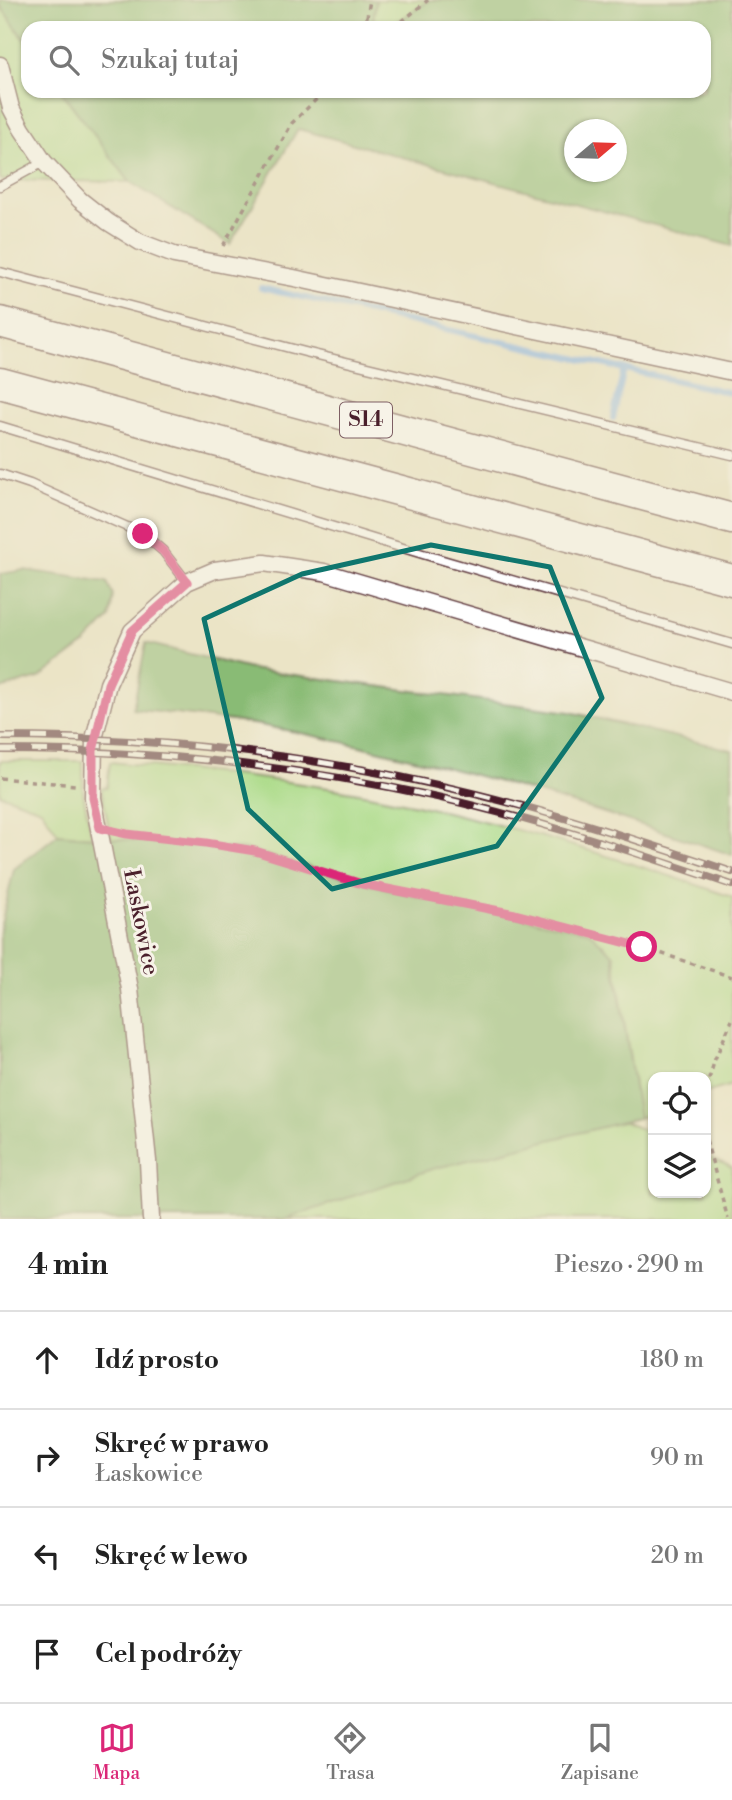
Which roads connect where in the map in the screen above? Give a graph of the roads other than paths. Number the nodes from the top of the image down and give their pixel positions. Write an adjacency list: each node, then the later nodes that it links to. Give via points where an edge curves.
1 (0, 65): 2 (street, via 11,108)
2 (44, 162): 3 (lane); 6 (street, via 108,222 140,242 174,255)
3 (0, 186)
4 (0, 272): 9 (lane, via 305,352)
5 (0, 321): 11 (highway, S14)
6 (732, 372)
7 (0, 383): 12 (highway)
8 (0, 426): 14 (lane)
9 (732, 455)
10 (0, 474): 13 (lane, via 143,534)
11 (732, 519)
12 (732, 580)
13 (187, 582): 15 (street, via 215,570 264,563 324,572); 16 (street, Łaskowice, via 132,631 108,684 94,739 92,787 130,989)
14 (732, 644)
15 (732, 691)
16 (151, 1219)

